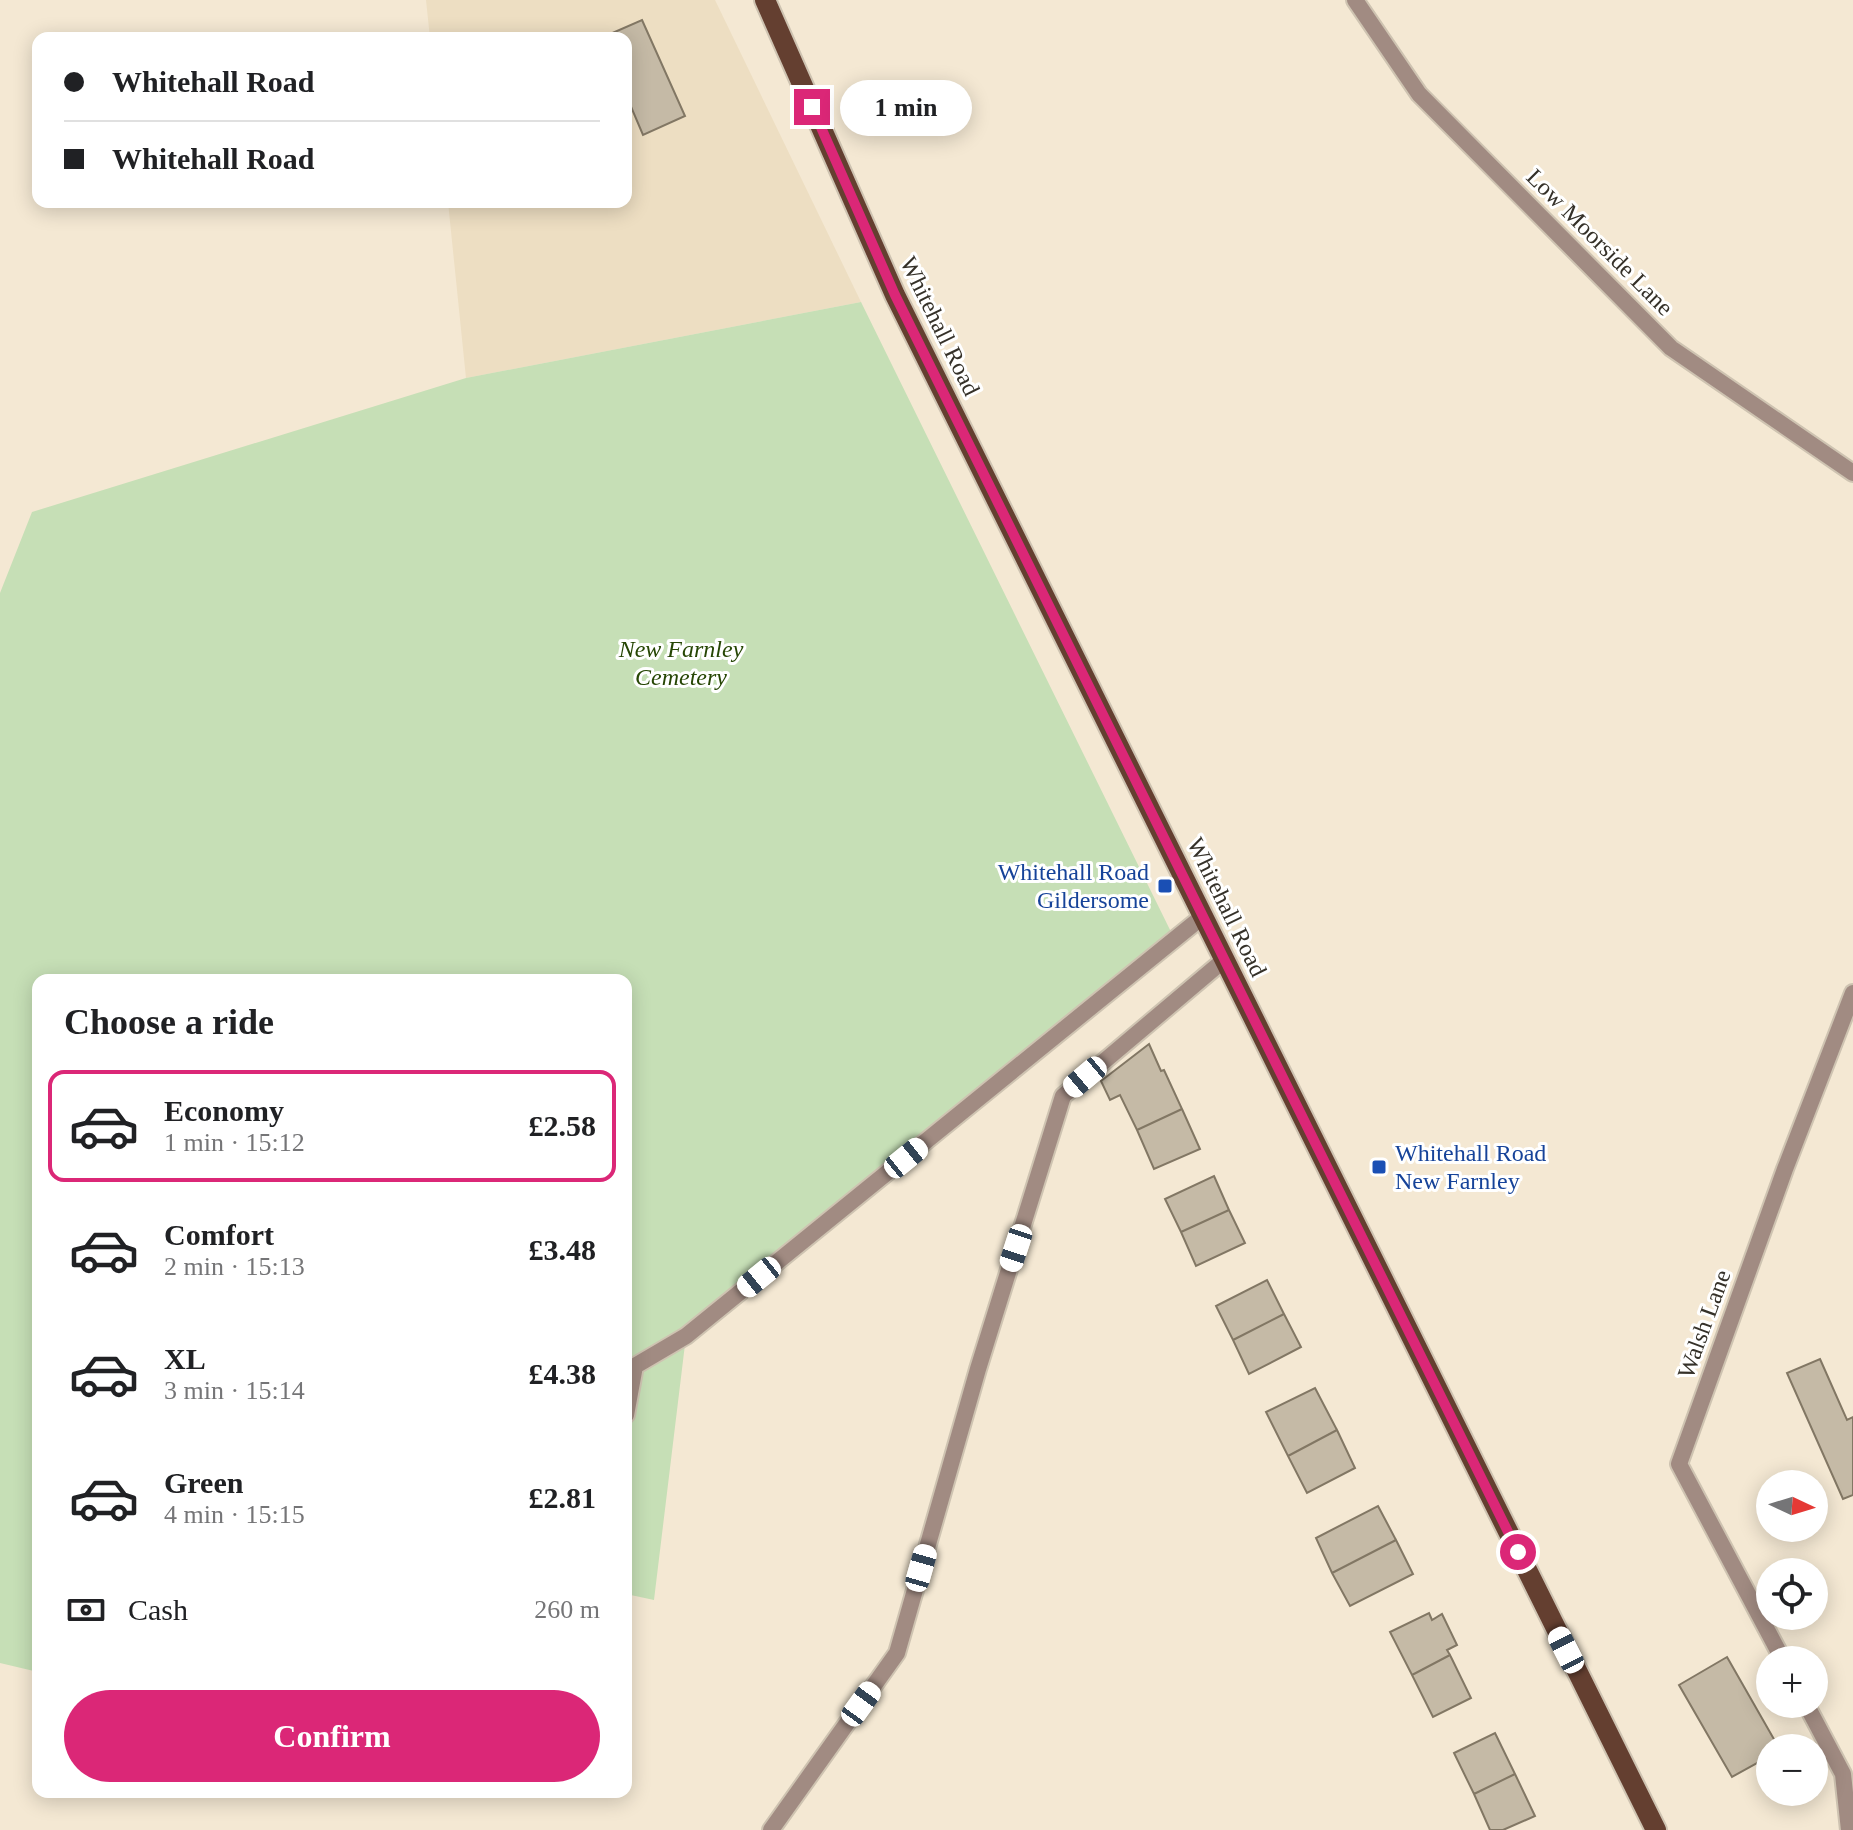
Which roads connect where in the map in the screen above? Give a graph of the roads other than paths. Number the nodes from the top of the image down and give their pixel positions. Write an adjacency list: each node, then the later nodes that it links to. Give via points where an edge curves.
1 (765, 0): 4 (main road, Whitehall Road, via 895,295)
2 (1355, 0): 3 (street, Low Moorside Lane, via 1419,94 1671,348)
3 (1853, 473)
4 (1202, 917): 5 (main road, Whitehall Road); 7 (street, via 686,1336 635,1366)
5 (1224, 960): 10 (street, via 1063,1096 897,1653); 11 (main road, Whitehall Road)
6 (1853, 993): 8 (street, Walsh Lane, via 1679,1464)
7 (632, 1382)
8 (1776, 1646)
9 (1813, 1718): 12 (street, via 1843,1774)
10 (771, 1830)
11 (1656, 1830)
12 (1849, 1830)

